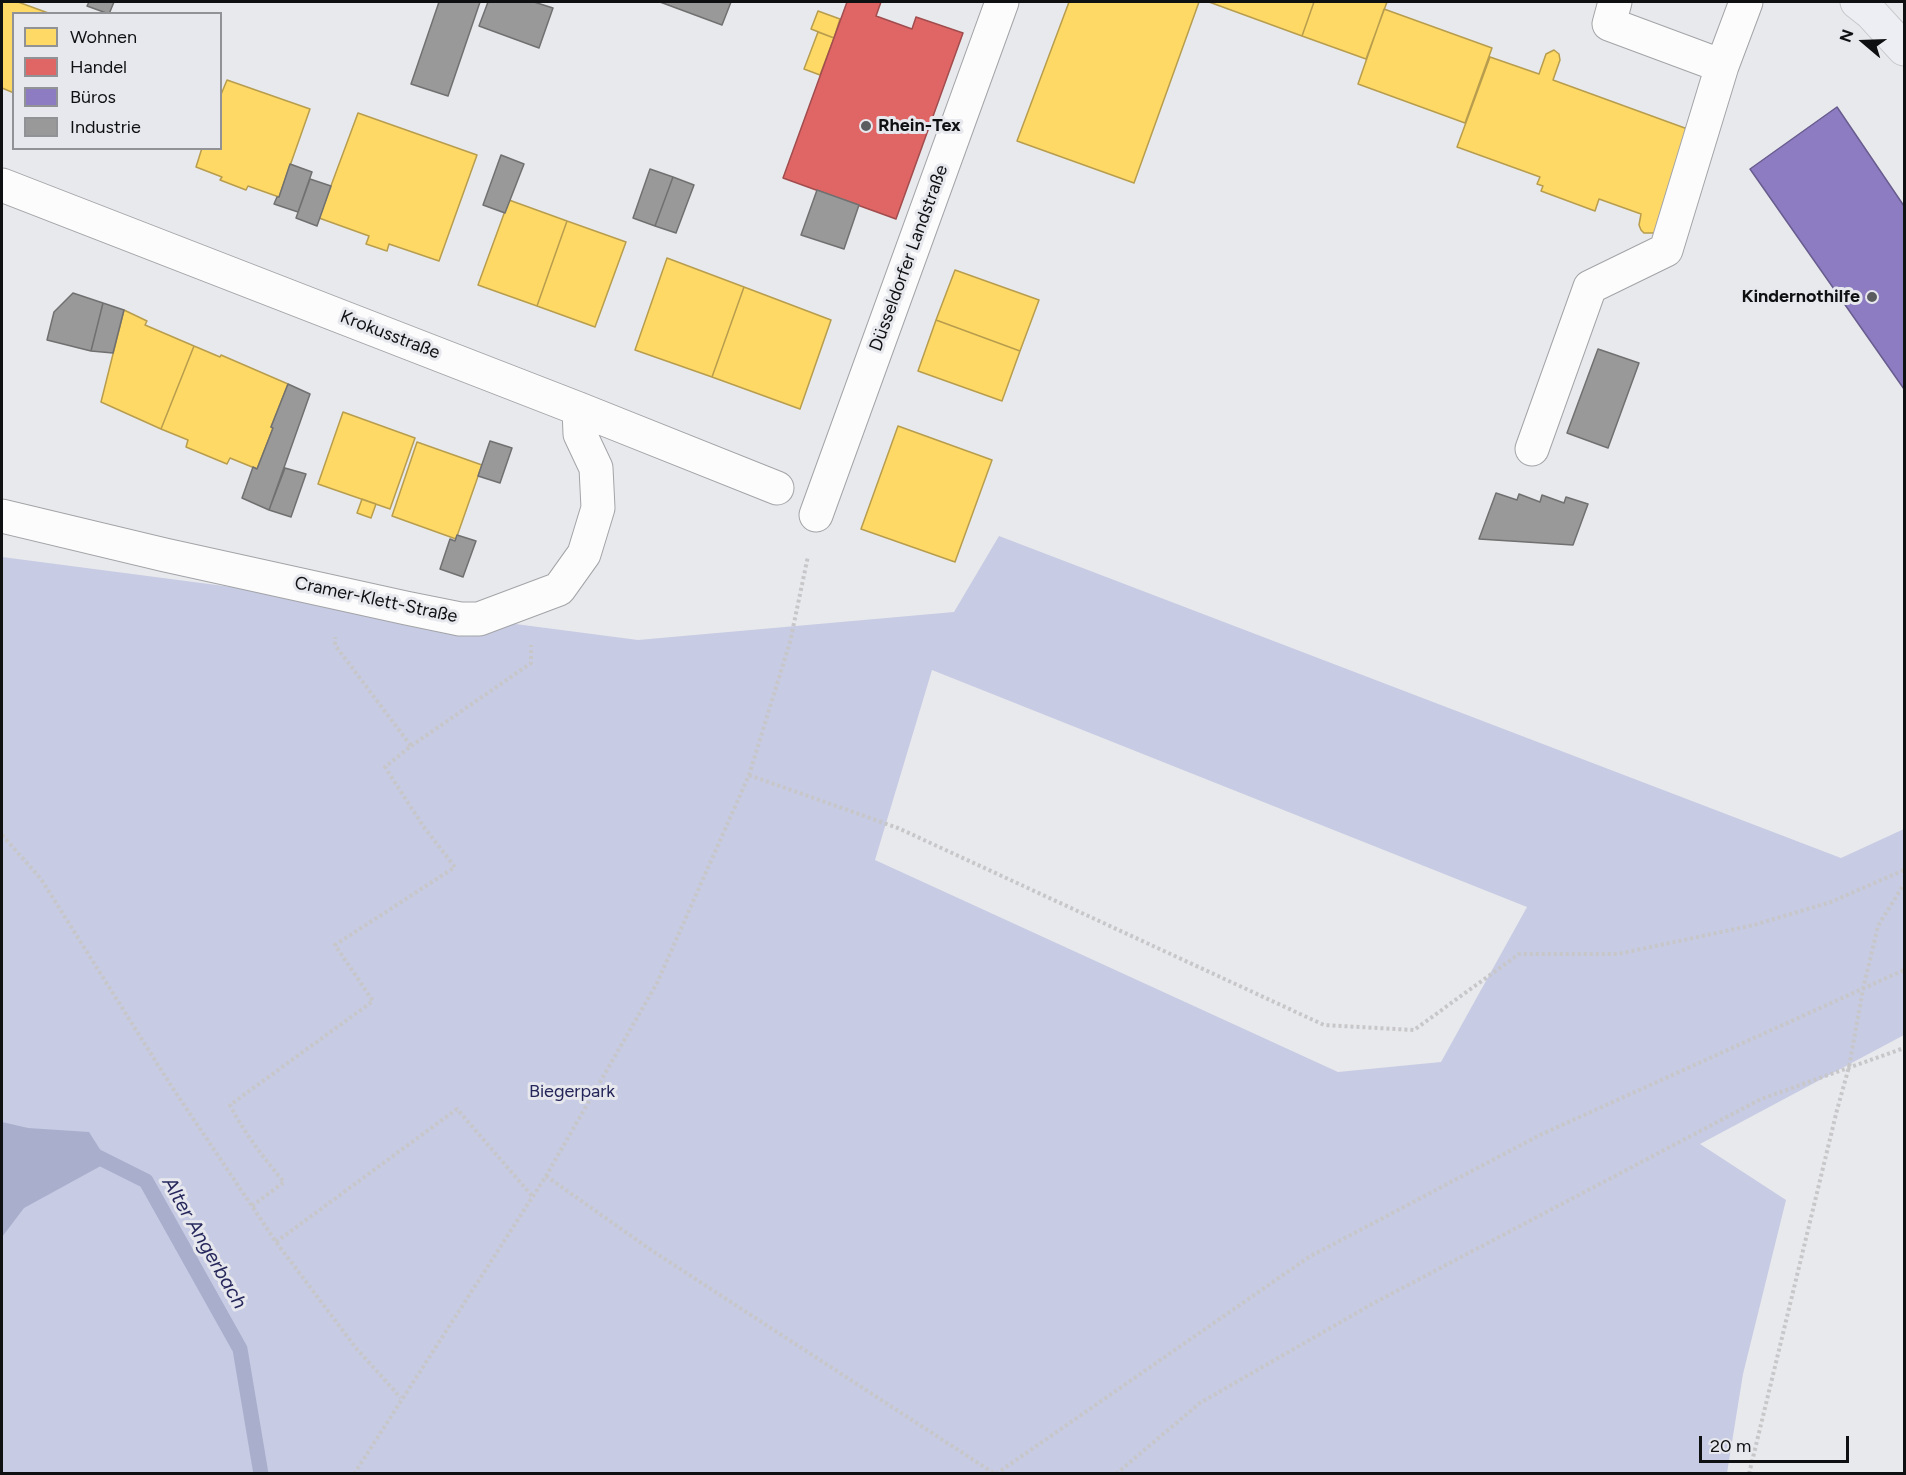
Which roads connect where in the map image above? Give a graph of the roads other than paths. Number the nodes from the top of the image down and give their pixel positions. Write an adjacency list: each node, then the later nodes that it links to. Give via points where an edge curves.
1 (1002, 2): 11 (street, Düsseldorfer Landstraße)
2 (1615, 2): 6 (street, via 1609,24)
3 (1746, 2): 6 (street)
4 (1857, 2): 5 (main road)
5 (1905, 49)
6 (1722, 66): 9 (street, via 1666,250 1590,286)
7 (2, 185): 8 (street, Krokusstraße)
8 (579, 409): 10 (street, Krokusstraße); 12 (street, Cramer-Klett-Straße, via 580,434 596,468 598,508 584,554 559,589 479,620 335,593)
9 (1532, 449)
10 (777, 488)
11 (816, 515)
12 (2, 516)

